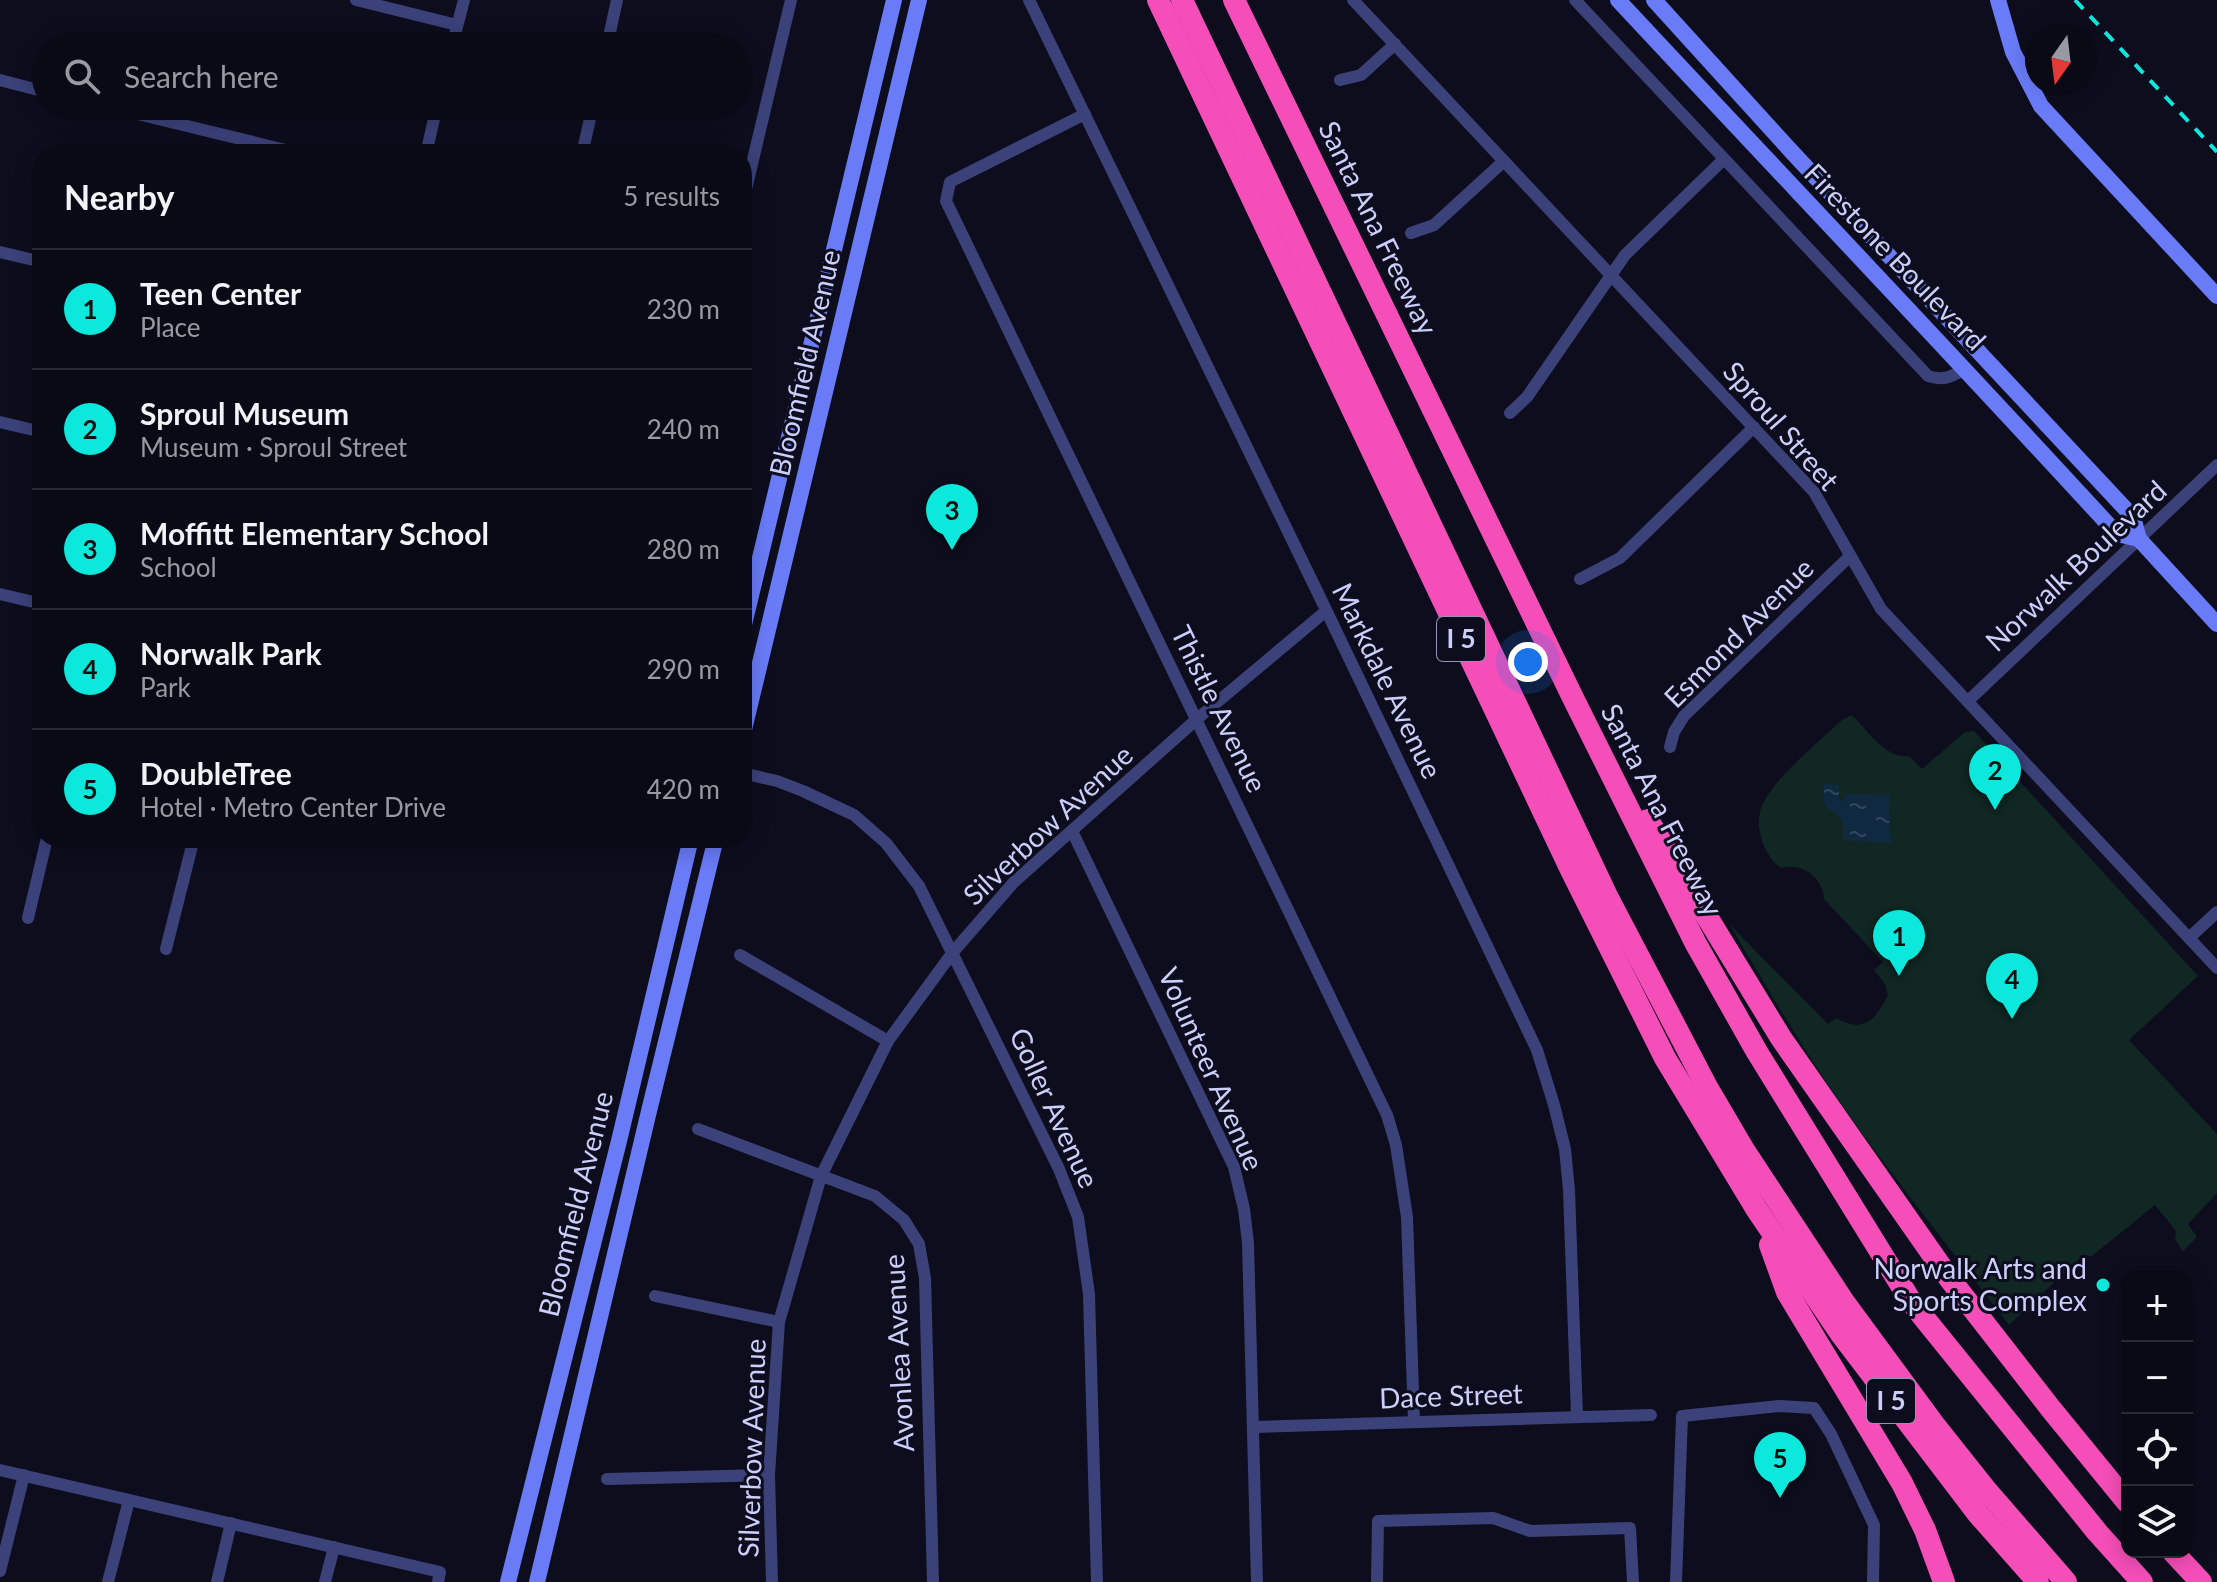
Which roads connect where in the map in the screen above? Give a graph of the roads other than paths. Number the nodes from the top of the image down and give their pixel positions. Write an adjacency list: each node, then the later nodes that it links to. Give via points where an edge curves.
1 (356, 0): 16 (street)
2 (464, 0): 16 (street)
3 (617, 0): 18 (street)
4 (791, 0): 32 (street)
5 (894, 0): 48 (main road, Bloomfield Avenue)
6 (919, 0): 52 (main road, Bloomfield Avenue)
7 (1029, 0): 23 (street, Markdale Avenue)
8 (1158, 0): 79 (highway, I 5, via 1571,870 1665,1058)
9 (1182, 0): 112 (highway, via 1607,896 1707,1087 1844,1302 1933,1423)
10 (1234, 0): 55 (highway, Santa Ana Freeway)
11 (1353, 0): 19 (street, Sproul Street)
12 (1575, 0): 30 (street)
13 (1618, 0): 38 (main road, Firestone Boulevard)
14 (1654, 0): 44 (main road, Firestone Boulevard, via 2133,517)
15 (1998, 0): 37 (main road, via 2013,52 2041,106)
16 (457, 25): 17 (street)
17 (455, 32)
18 (610, 32)
19 (1395, 44): 21 (street, via 1361,75); 31 (street, Sproul Street)
20 (0, 80): 22 (street)
21 (1340, 80)
22 (32, 88)
23 (1085, 114): 50 (street, Markdale Avenue); 57 (street, Thistle Avenue, via 950,182 946,201)
24 (162, 120): 27 (street)
25 (434, 120): 28 (street)
26 (590, 120): 29 (street)
27 (261, 144)
28 (428, 144)
29 (584, 144)
30 (1724, 159): 36 (street); 38 (street, via 1928,376 1949,378)
31 (1504, 161): 33 (street, via 1434,225); 36 (street, Sproul Street)
32 (752, 164)
33 (1411, 233)
34 (0, 252): 35 (street)
35 (32, 260)
36 (1610, 276): 39 (street, via 1527,397); 41 (street, Sproul Street)
37 (2217, 296)
38 (1965, 369): 44 (main road, Firestone Boulevard, via 2117,534)
39 (1510, 413)
40 (0, 422): 42 (street)
41 (1754, 427): 45 (street, Sproul Street, via 1814,492); 46 (street, via 1620,558)
42 (32, 430)
43 (2217, 465): 44 (street, Norwalk Boulevard)
44 (2139, 539): 53 (main road, Firestone Boulevard); 56 (street, Norwalk Boulevard)
45 (1849, 557): 56 (street, Sproul Street, via 1881,609); 58 (street, Esmond Avenue, via 1684,716)
46 (1580, 579)
47 (0, 594): 49 (street)
48 (752, 594)
49 (32, 602)
50 (1326, 611): 57 (street, Silverbow Avenue); 83 (street, Markdale Avenue, via 1537,1050 1568,1176)
51 (752, 612): 52 (main road)
52 (771, 617): 54 (main road, Bloomfield Avenue)
53 (2217, 624)
54 (752, 696)
55 (1574, 700): 90 (highway, via 1781,1038 1949,1278); 113 (highway, Santa Ana Freeway, via 1696,944 1912,1303)
56 (1968, 701): 69 (street, Sproul Street)
57 (1197, 719): 60 (street, Silverbow Avenue); 84 (street, Thistle Avenue, via 1387,1115 1407,1217)
58 (1670, 747)
59 (752, 775): 71 (street, Goller Avenue, via 854,815 886,843 919,886)
60 (1072, 831): 71 (street, Silverbow Avenue, via 1014,882); 85 (street, Volunteer Avenue, via 1234,1167 1248,1243)
61 (45, 848): 66 (street)
62 (191, 848): 70 (street)
63 (689, 848): 67 (main road, Bloomfield Avenue)
64 (714, 848): 68 (main road, Bloomfield Avenue)
65 (2217, 912): 69 (street)
66 (28, 918)
67 (672, 923): 68 (main road); 75 (main road, Bloomfield Avenue)
68 (694, 929): 76 (main road, Bloomfield Avenue)
69 (2189, 938): 73 (street, Sproul Street)
70 (166, 949)
71 (953, 952): 74 (street, Silverbow Avenue); 104 (street, Goller Avenue, via 1078,1217 1089,1294)
72 (740, 955): 74 (street)
73 (2217, 968)
74 (888, 1041): 78 (street, Silverbow Avenue)
75 (627, 1106): 76 (main road); 97 (main road, Bloomfield Avenue)
76 (649, 1111): 98 (main road, Bloomfield Avenue)
77 (698, 1129): 78 (street, Avonlea Avenue)
78 (821, 1176): 81 (street, Silverbow Avenue); 103 (street, Avonlea Avenue, via 875,1196 904,1220 919,1244 925,1278)
79 (1757, 1210): 110 (highway, via 1787,1292 1902,1483); 111 (highway, I 5, via 1912,1428)
80 (655, 1296): 81 (street)
81 (779, 1322): 88 (street, Silverbow Avenue)
82 (1651, 1415): 83 (street, Dace Street)
83 (1577, 1416): 84 (street, Dace Street)
84 (1414, 1421): 85 (street, Dace Street)
85 (1253, 1427): 105 (street, Volunteer Avenue)
86 (0, 1470): 87 (street)
87 (24, 1475): 91 (street); 95 (street)
88 (769, 1475): 89 (street); 102 (street, Silverbow Avenue)
89 (607, 1479)
90 (2121, 1495)
91 (129, 1500): 92 (street); 99 (street)
92 (231, 1523): 93 (street); 100 (street)
93 (334, 1547): 96 (street); 101 (street)
94 (2179, 1558): 114 (highway)
95 (0, 1571)
96 (439, 1577)
97 (509, 1577): 98 (main road)
98 (537, 1581)
99 (108, 1582)
100 (217, 1582)
101 (325, 1582)
102 (772, 1582)
103 (933, 1582)
104 (1097, 1582)
105 (1257, 1582)
106 (1377, 1582): 107 (street, via 1378,1521 1493,1518 1530,1531 1630,1528)
107 (1633, 1582)
108 (1676, 1582): 109 (street, via 1682,1416 1779,1406 1814,1408 1831,1434 1874,1525)
109 (1873, 1582)
110 (1944, 1582)
111 (2038, 1582)
112 (2066, 1582)
113 (2142, 1582)
114 (2201, 1582)

